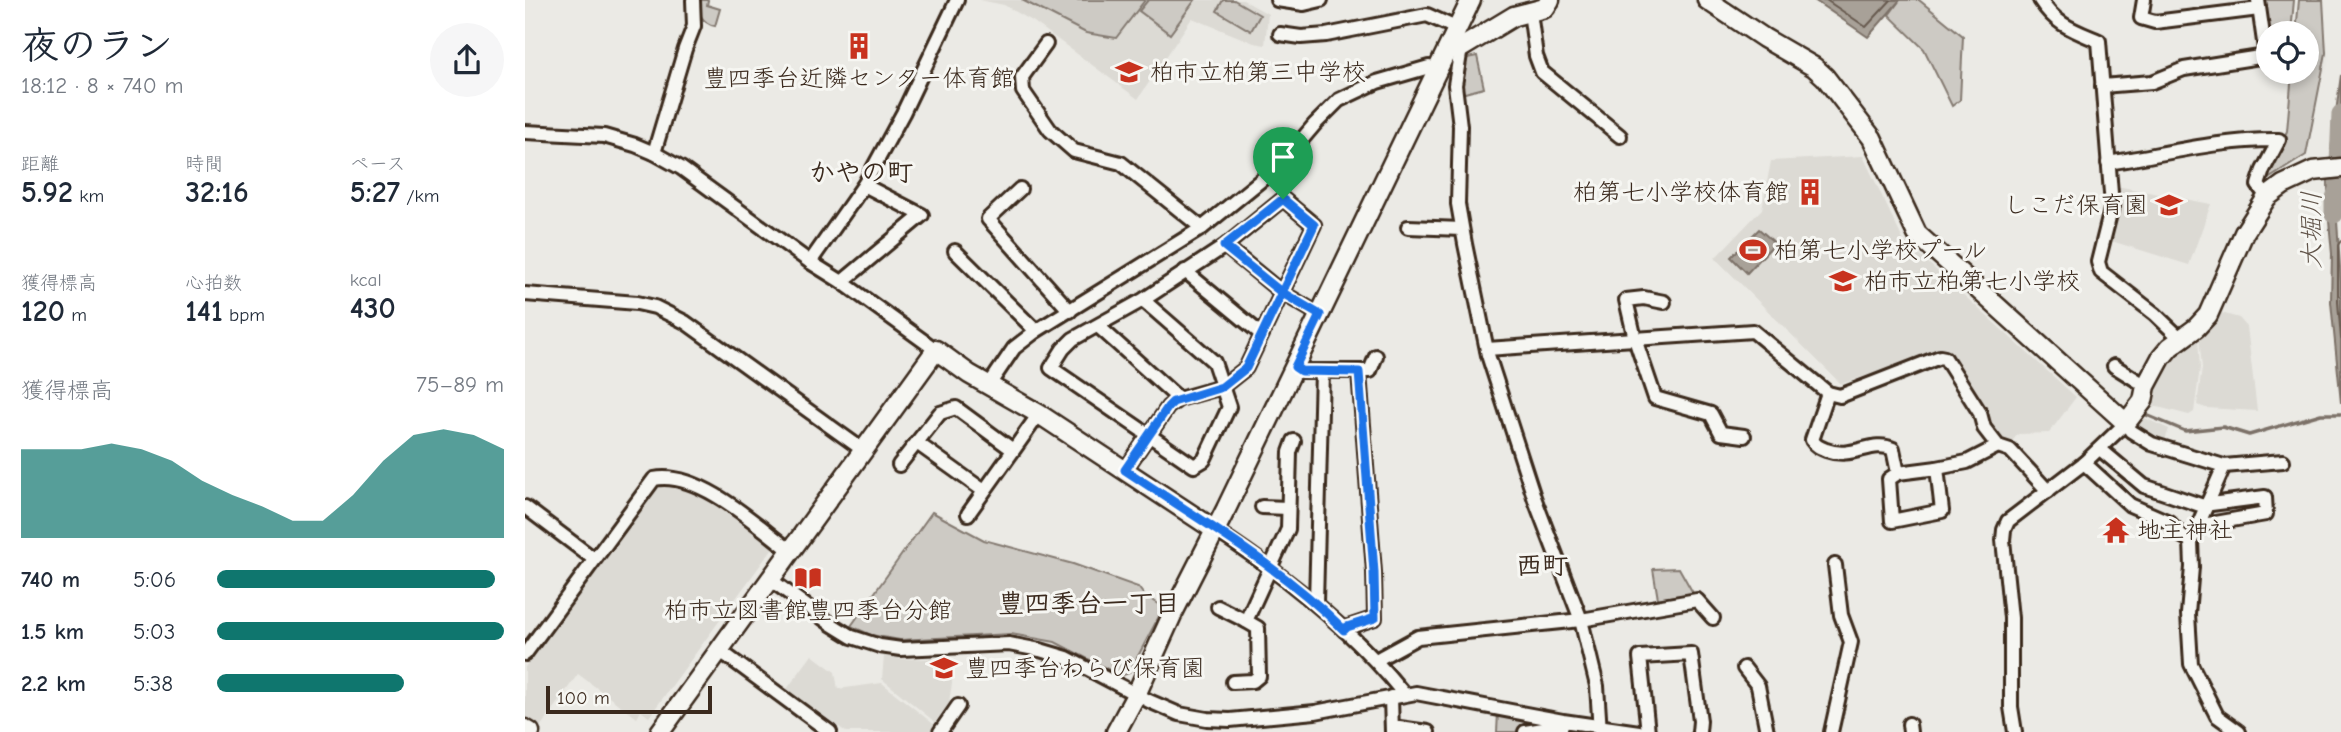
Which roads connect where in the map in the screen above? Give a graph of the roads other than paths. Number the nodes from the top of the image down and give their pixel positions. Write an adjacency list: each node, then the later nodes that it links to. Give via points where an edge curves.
1 (693, 0): 20 (street, via 694,26)
2 (957, 0): 23 (street)
3 (1277, 0): 4 (street, via 1292,4)
4 (1321, 0)
5 (1471, 0): 12 (street)
6 (1551, 0): 11 (street, via 1545,8)
7 (1707, 0): 58 (street, via 1825,77 1872,138 1917,234)
8 (2040, 0): 17 (street, via 2063,26 2099,41)
9 (2144, 0): 10 (street, via 2141,18 2155,22)
10 (2258, 4): 17 (street, via 2266,56 2184,69 2153,82)
11 (1530, 12): 15 (street, via 1502,21 1482,37); 19 (street, via 1542,72)
12 (1458, 29): 13 (street, via 1427,15 1325,35); 15 (street)
13 (1280, 34)
14 (1046, 44): 27 (street, via 1022,77 1023,91 1051,130 1074,151 1121,163)
15 (1455, 48): 16 (street); 28 (street)
16 (1438, 72): 27 (street, via 1429,67 1377,82 1339,100 1280,164); 39 (street)
17 (2102, 86): 21 (street)
18 (525, 132): 20 (street, via 604,136)
19 (1620, 136)
20 (654, 153): 31 (street)
21 (2108, 163): 25 (street, via 2251,139 2279,140 2258,185); 44 (street, via 2112,206 2098,262 2101,272)
22 (2341, 167): 25 (street, via 2313,171)
23 (864, 185): 31 (street); 33 (street, via 922,215)
24 (1020, 189): 38 (street, via 988,219)
25 (2267, 197): 44 (street, via 2244,233 2207,314)
26 (1408, 227): 28 (street)
27 (1202, 228): 38 (street)
28 (1462, 229): 45 (street)
29 (1224, 246): 32 (street); 34 (street); 34 (street, via 1283,199 1314,225)
30 (955, 251): 41 (street)
31 (810, 262): 33 (street)
32 (1185, 271): 36 (street); 42 (street)
33 (842, 282): 46 (street)
34 (1281, 292): 39 (street); 42 (street)
35 (525, 295): 65 (street, via 637,303 670,314)
36 (1143, 300): 40 (street); 54 (street, via 1215,362)
37 (1664, 302): 43 (street, via 1626,300)
38 (1070, 311): 41 (street)
39 (1320, 315): 49 (street)
40 (1098, 326): 56 (street); 59 (street, via 1073,339 1051,368)
41 (1036, 331): 52 (street, via 1014,348)
42 (1261, 334): 54 (street, via 1246,368)
43 (1635, 339): 45 (street); 55 (street, via 1753,331); 60 (street, via 1655,398 1711,414 1721,433)
44 (2181, 339): 53 (street, via 2161,358)
45 (1487, 348): 92 (street, via 1535,500)
46 (936, 350): 52 (street); 65 (street)
47 (1376, 356): 51 (street, via 1370,371)
48 (2114, 366): 53 (street)
49 (1295, 367): 50 (street); 82 (street)
50 (1322, 371): 51 (street); 89 (street)
51 (1359, 372): 94 (street, via 1375,618)
52 (989, 385): 57 (street)
53 (2146, 386): 58 (street, via 2143,401)
54 (1222, 387): 56 (street); 59 (street, via 1229,407 1204,460 1194,466)
55 (1828, 393): 63 (street, via 1840,396 1944,358); 73 (street, via 1812,440 1816,446 1839,455 1884,445 1893,449)
56 (1179, 399): 59 (street)
57 (1039, 414): 66 (street); 72 (street)
58 (2126, 423): 64 (street); 70 (street, via 2152,444)
59 (1149, 433): 72 (street)
60 (1744, 436)
61 (1294, 441): 79 (street)
62 (917, 443): 66 (street, via 940,413 956,408); 69 (street); 74 (street)
63 (1999, 446): 71 (street, via 1967,462); 75 (street, via 2010,450)
64 (2100, 449): 68 (street); 76 (street, via 2144,486)
65 (863, 450): 84 (street)
66 (1013, 450): 74 (street)
67 (2283, 461): 70 (street)
68 (2084, 463): 75 (street); 83 (street, via 2130,505 2169,522)
69 (899, 465)
70 (2224, 466): 76 (street)
71 (1937, 468): 73 (street); 73 (street, via 1942,511 1892,521 1889,479)
72 (1125, 470): 82 (street)
73 (1898, 473)
74 (984, 491): 80 (street)
75 (2048, 491): 119 (street, via 2008,521 2003,540)
76 (2207, 505): 81 (street); 81 (street, via 2265,497 2266,514)
77 (1262, 507): 79 (street)
78 (525, 508): 85 (street)
79 (1288, 508): 87 (street, via 1288,528)
80 (968, 514)
81 (2199, 523): 83 (street)
82 (1215, 530): 87 (street); 100 (street)
83 (2191, 541): 120 (street, via 2191,664 2217,716)
84 (792, 552): 85 (street, via 695,484 661,478 648,485); 88 (street)
85 (594, 559): 96 (street)
86 (1835, 565): 118 (street, via 1841,615 1851,642)
87 (1271, 566): 89 (street); 93 (street)
88 (771, 580): 95 (street); 100 (street, via 852,637 880,646 996,644 1040,650 1067,658)
89 (1316, 602): 94 (street)
90 (1218, 607): 93 (street)
91 (1713, 618): 92 (street, via 1697,600)
92 (1581, 620): 97 (street, via 1418,637); 106 (street, via 1597,686)
93 (1246, 621): 99 (street, via 1258,628 1259,676 1253,681)
94 (1344, 630): 97 (street)
95 (719, 650): 108 (street); 109 (street)
96 (525, 654)
97 (1375, 660): 101 (street)
98 (1744, 668): 117 (street, via 1758,686)
99 (1233, 682)
100 (1136, 695): 101 (street, via 1179,714 1230,720 1315,712); 111 (street)
101 (1398, 695): 103 (street, via 1416,692); 105 (street)
102 (958, 706): 110 (street)
103 (1563, 721): 106 (street); 113 (street, via 1562,726)
104 (525, 729): 107 (street)
105 (1392, 729): 112 (street)
106 (1601, 729): 114 (street)
107 (530, 732)
108 (660, 732)
109 (830, 732)
110 (940, 732)
111 (1116, 732)
112 (1429, 732)
113 (1525, 732)
114 (1639, 732)
115 (1647, 732): 116 (street, via 1640,657 1691,654)
116 (1699, 732)
117 (1767, 732)
118 (1831, 732)
119 (2015, 732)
120 (2239, 732)

